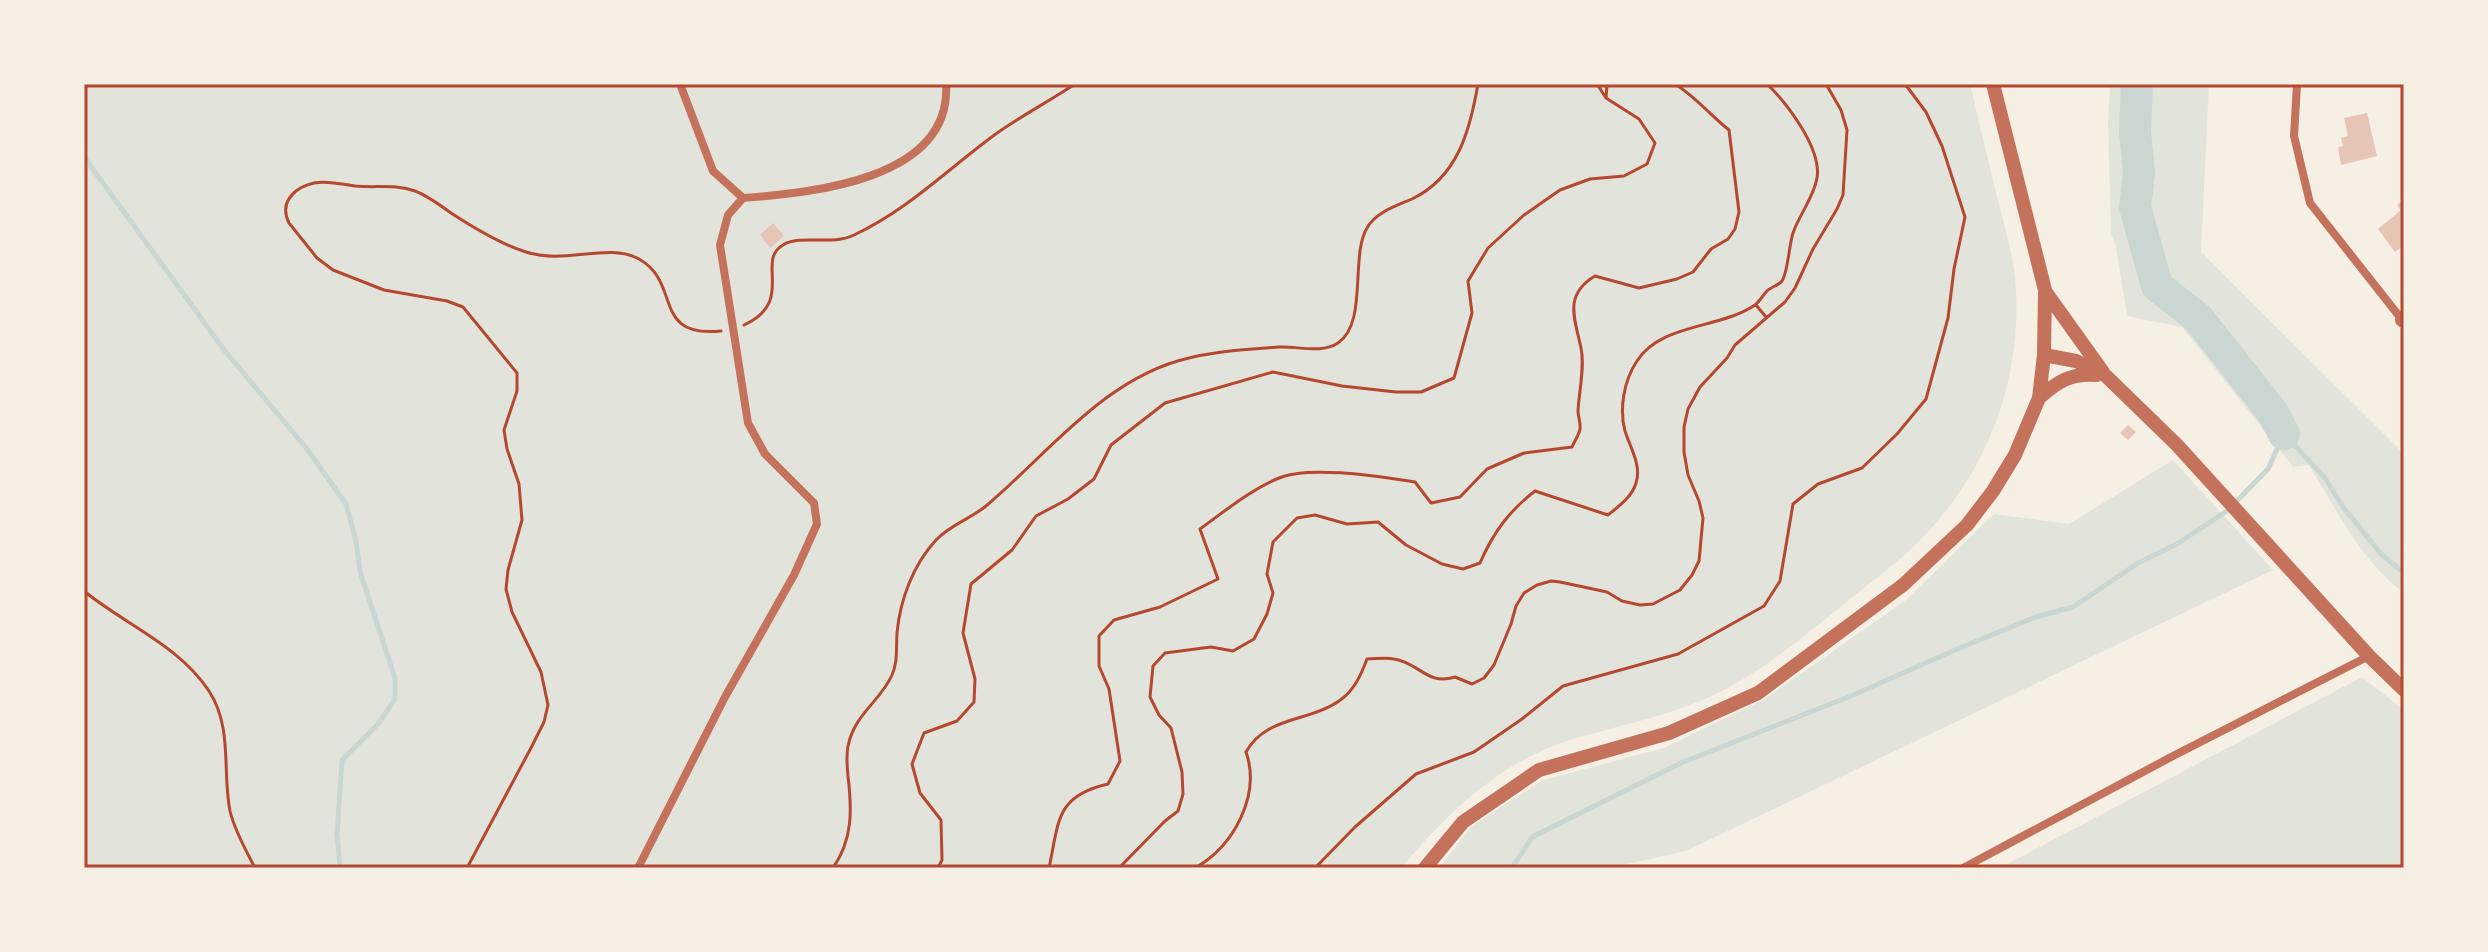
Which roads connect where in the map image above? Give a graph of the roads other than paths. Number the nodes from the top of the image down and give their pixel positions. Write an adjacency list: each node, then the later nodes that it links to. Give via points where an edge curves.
1 (680, 84): 5 (street, via 713,171)
2 (946, 84): 5 (street, via 945,111 934,134 888,169 840,186)
3 (1993, 84): 6 (street)
4 (2297, 84): 7 (street, via 2294,136 2310,203)
5 (743, 198): 13 (street, via 728,215 720,245 748,423 765,454 814,503 817,524)
6 (2045, 290): 8 (street); 9 (street)
7 (2403, 320)
8 (2044, 355): 9 (street, via 2076,361); 10 (street)
9 (2105, 375): 10 (street, via 2079,373 2058,381); 11 (street, via 2177,445)
10 (2039, 398): 14 (street, via 1993,491 1967,525 1903,585 1758,693 1669,733 1539,770 1463,822)
11 (2369, 656): 12 (street); 15 (street)
12 (2404, 690)
13 (638, 868)
14 (1425, 868)
15 (1963, 868)

